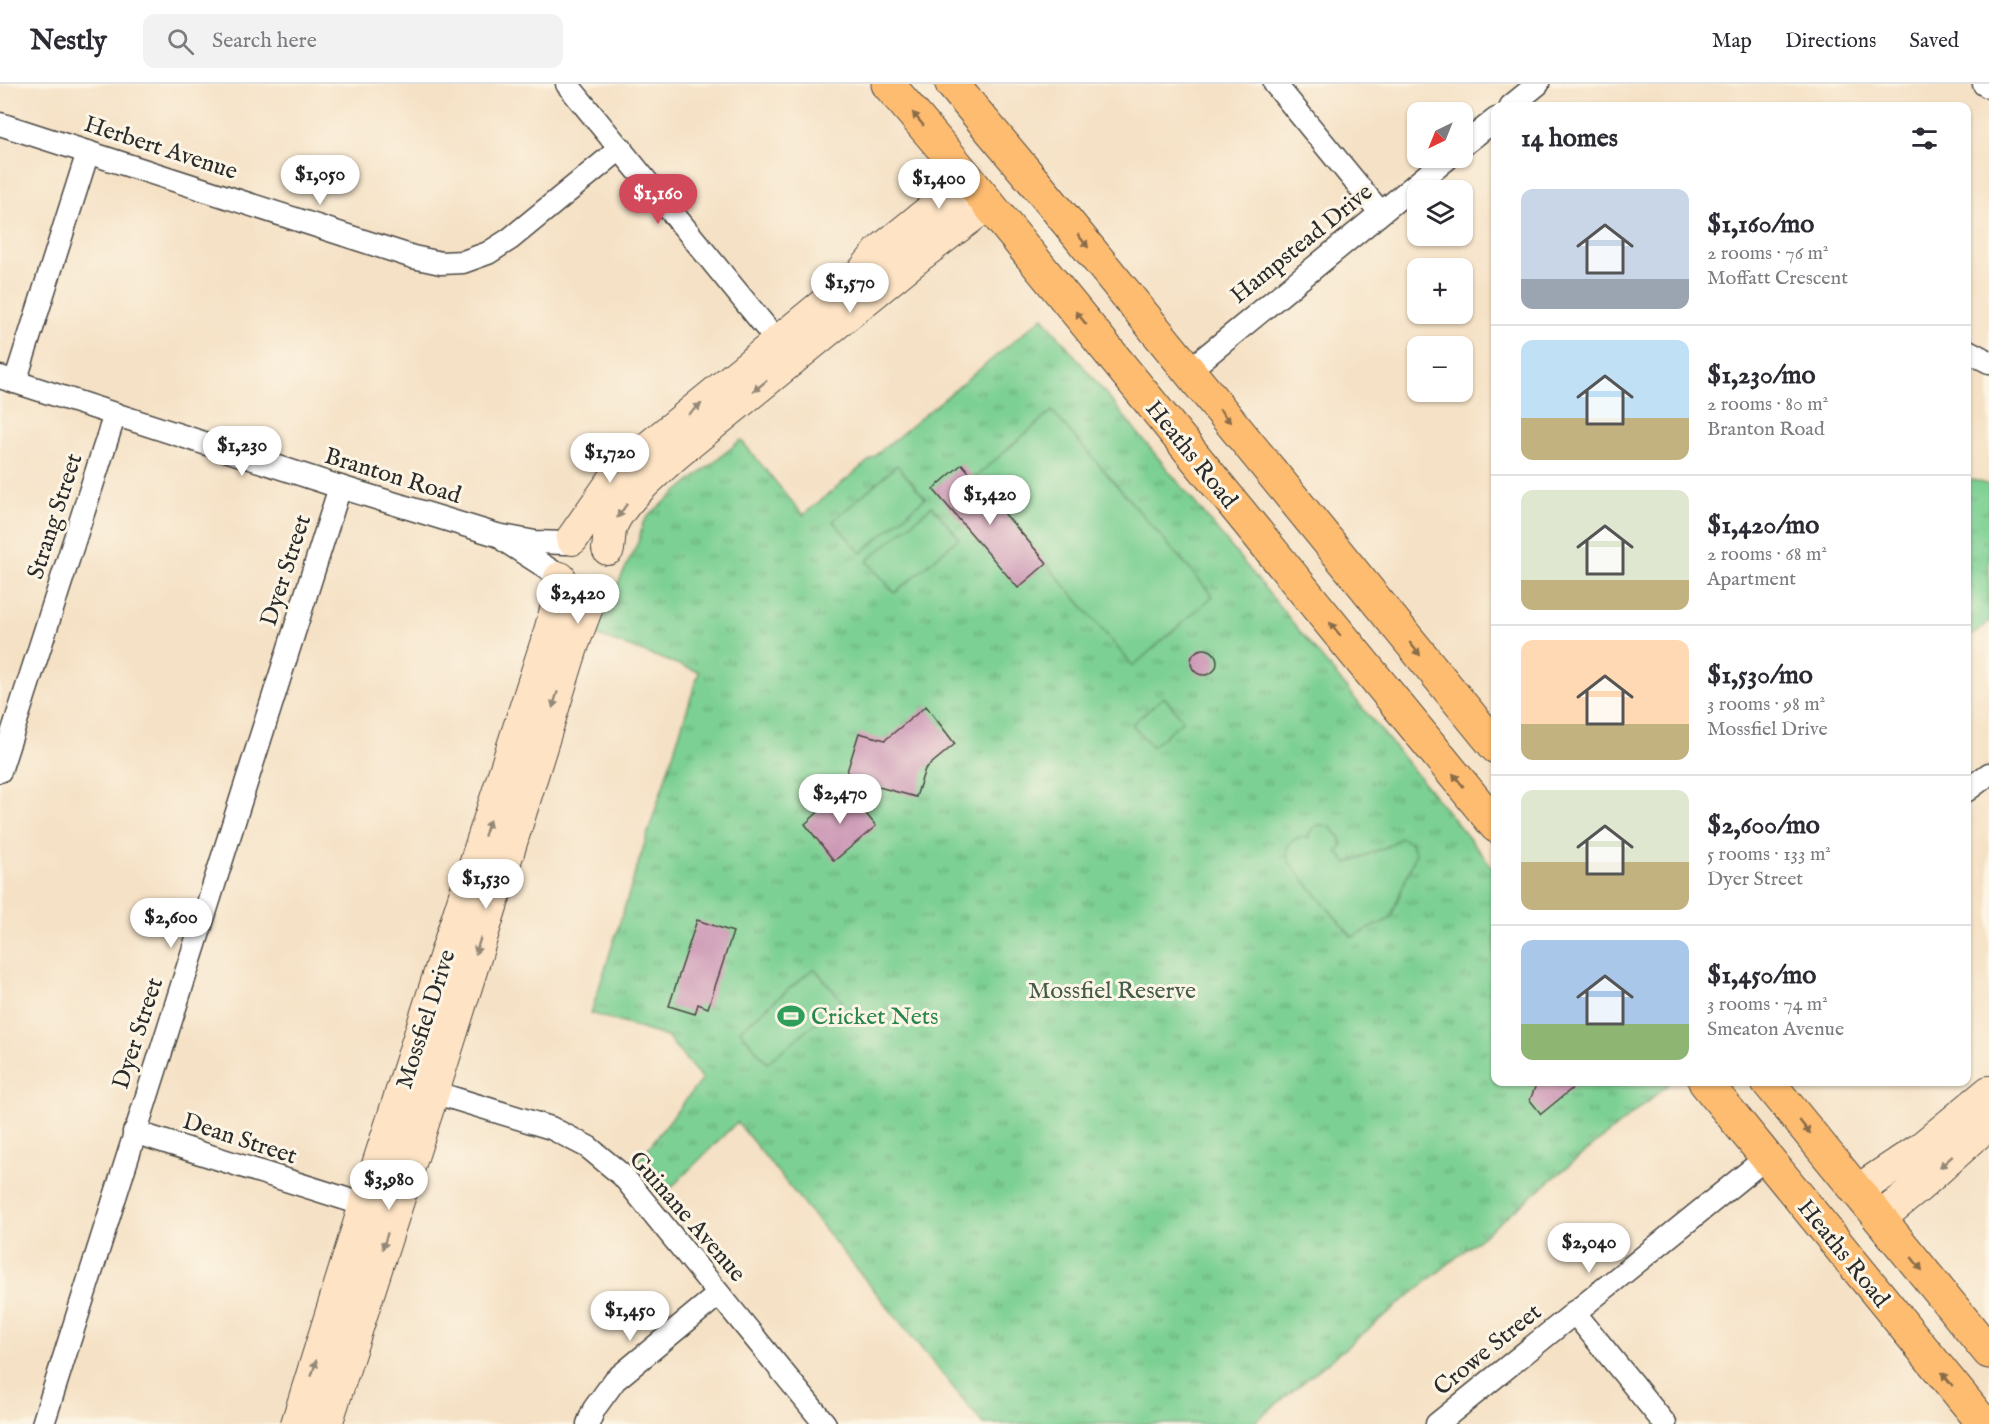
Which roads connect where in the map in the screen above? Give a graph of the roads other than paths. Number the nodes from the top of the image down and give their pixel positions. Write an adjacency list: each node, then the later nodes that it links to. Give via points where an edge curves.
1 (567, 84): 12 (street)
2 (888, 84): 17 (main road, Heaths Road, one-way to 2)
3 (952, 84): 13 (main road, Heaths Road)
4 (1275, 84): 18 (street)
5 (1538, 84): 8 (street)
6 (1984, 84): 7 (street)
7 (1989, 87)
8 (1516, 102)
9 (0, 124): 14 (street, Herbert Avenue)
10 (1491, 130): 11 (street)
11 (1473, 140)
12 (621, 148): 14 (street, Herbert Avenue, via 510,239 463,262 441,263); 19 (street)
13 (1008, 150): 16 (main road, Heaths Road); 17 (main road)
14 (88, 152): 23 (street)
15 (1435, 168): 18 (street, Hampstead Drive)
16 (1029, 176): 17 (main road); 22 (main road, Heaths Road, one-way to 22)
17 (978, 192): 19 (street, via 919,256); 24 (main road, Heaths Road, one-way to 17)
18 (1380, 212): 22 (street, Hampstead Drive)
19 (785, 351): 28 (street, one-way to 19, via 618,474); 29 (street, one-way to 29, via 641,486 610,528)
20 (1971, 353): 21 (street)
21 (1989, 362)
22 (1188, 371): 24 (main road); 32 (main road, Heaths Road, one-way to 32)
23 (8, 379): 25 (street, Branton Road)
24 (1150, 403): 36 (main road, Heaths Road, one-way to 24)
25 (115, 414): 26 (street, Branton Road); 33 (street, Strang Street)
26 (340, 487): 27 (street, Branton Road); 42 (street, Dyer Street)
27 (497, 535): 28 (street, Branton Road, via 535,542); 30 (street, Branton Road)
28 (569, 541): 29 (street, via 588,536); 30 (street, via 557,558)
29 (608, 549): 31 (street, via 611,572 603,585)
30 (559, 577): 31 (street, via 574,590); 45 (street, Mossfiel Drive, one-way to 30, via 557,609)
31 (593, 591): 39 (street, Mossfiel Drive, one-way to 39)
32 (1491, 741)
33 (0, 771)
34 (1989, 774): 35 (street)
35 (1971, 787)
36 (1491, 820)
37 (1708, 1086): 43 (main road, Heaths Road)
38 (1771, 1086): 44 (main road, Heaths Road, one-way to 44)
39 (433, 1092): 49 (street, Guinane Avenue, via 551,1128 588,1147 623,1176); 54 (street, Mossfiel Drive, one-way to 54)
40 (1989, 1092): 44 (street, via 1920,1149)
41 (1989, 1123): 46 (street, one-way to 46)
42 (134, 1132): 45 (street, Dean Street); 52 (street, Dyer Street)
43 (1767, 1157): 47 (main road, Heaths Road); 50 (street, Crowe Street)
44 (1857, 1191): 46 (main road, Heaths Road); 47 (main road)
45 (365, 1205): 53 (street, Mossfiel Drive, one-way to 45)
46 (1880, 1218): 48 (main road); 51 (main road, Heaths Road, one-way to 51)
47 (1819, 1222): 48 (main road, Heaths Road)
48 (1842, 1250): 59 (main road, Heaths Road, one-way to 48)
49 (719, 1294): 55 (street, via 615,1380); 56 (street, Guinane Avenue)
50 (1574, 1312): 57 (street, Crowe Street); 58 (street)
51 (1989, 1352)
52 (43, 1424)
53 (297, 1424)
54 (326, 1424)
55 (588, 1424)
56 (825, 1424)
57 (1437, 1424)
58 (1665, 1424)
59 (1984, 1424)

